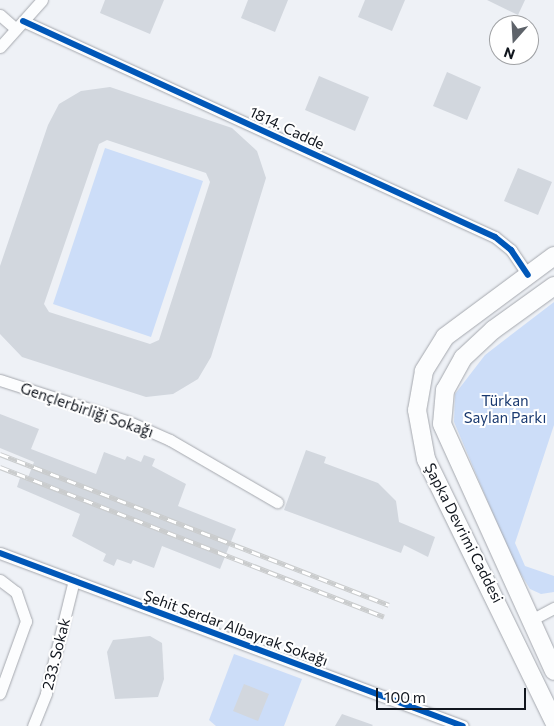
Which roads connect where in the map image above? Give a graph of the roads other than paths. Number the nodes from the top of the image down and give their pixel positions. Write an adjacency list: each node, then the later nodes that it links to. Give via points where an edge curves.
1 (42, 0): 3 (street)
2 (0, 15): 3 (street, 1814. Cadde)
3 (19, 25): 4 (street); 6 (street, 1814. Cadde, via 495,237 511,250)
4 (0, 47)
5 (554, 256): 6 (main road, Şapka Devrimi Caddesi)
6 (528, 275): 15 (main road, Şapka Devrimi Caddesi, via 474,314 435,350 424,371 418,410 426,459)
7 (554, 286): 14 (main road, Şapka Devrimi Caddesi, via 493,330 463,358 442,404 450,448)
8 (0, 380): 9 (street, Gençlerbirliği Sokağı, via 134,424)
9 (277, 502)
10 (0, 553): 12 (street, Şehit Serdar Albayrak Sokağı)
11 (0, 580): 17 (street, via 16,592 26,621)
12 (74, 580): 19 (street, 233. Sokak, via 46,693); 20 (street, Şehit Serdar Albayrak Sokağı)
13 (554, 608): 14 (street)
14 (531, 620): 15 (main road); 16 (main road, Şapka Devrimi Caddesi)
15 (513, 629): 18 (main road, Şapka Devrimi Caddesi)
16 (554, 671)
17 (1, 688)
18 (554, 721)
19 (32, 726)
20 (463, 726)

